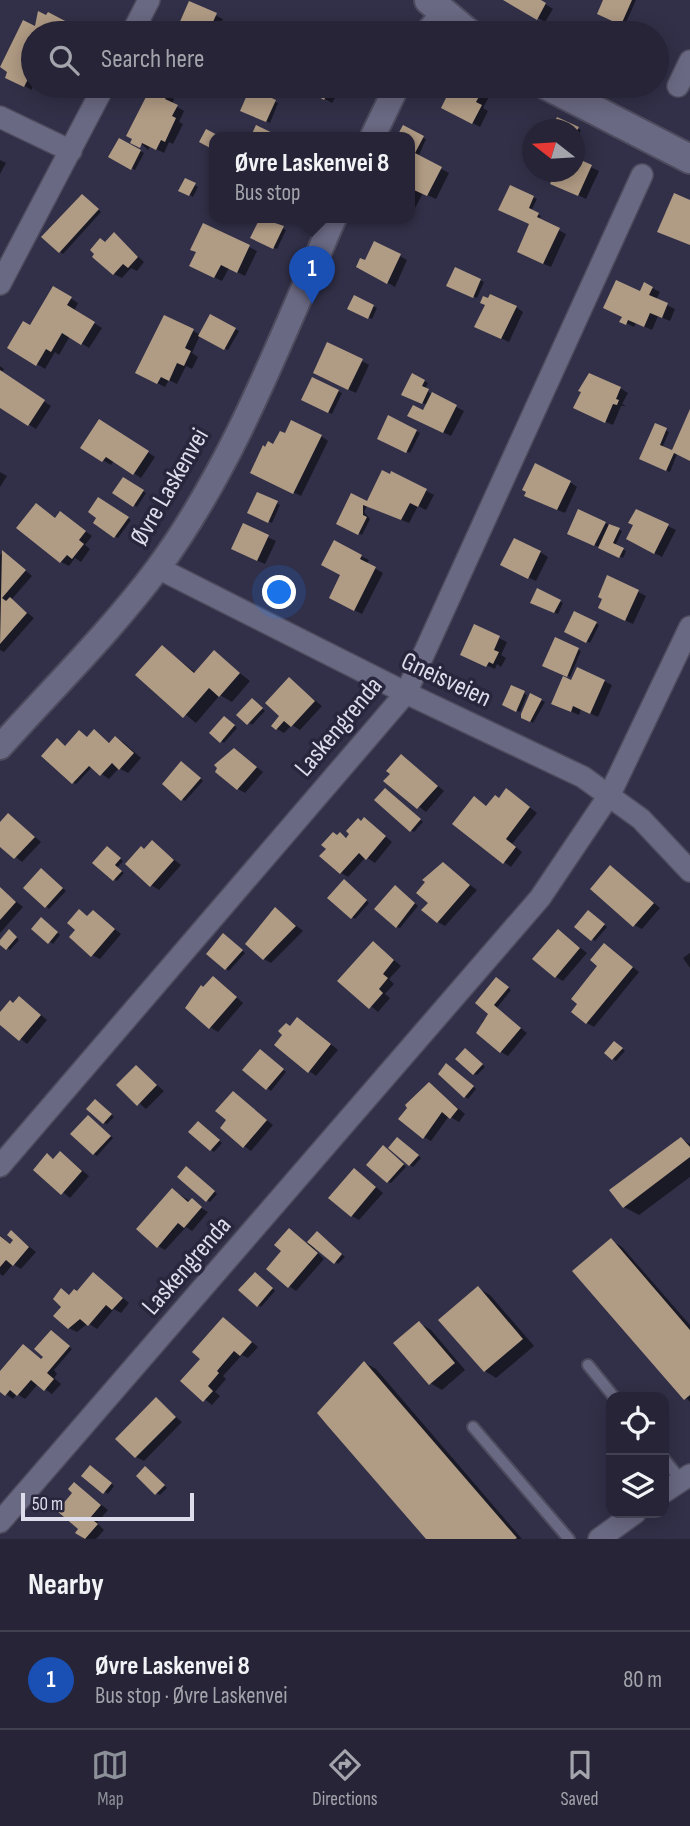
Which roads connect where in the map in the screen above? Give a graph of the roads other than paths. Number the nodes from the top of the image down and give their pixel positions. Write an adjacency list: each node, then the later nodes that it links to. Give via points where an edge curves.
1 (149, 0): 2 (street)
2 (138, 21)
3 (690, 61): 4 (street)
4 (678, 86)
5 (98, 98): 10 (street)
6 (391, 98): 9 (street)
7 (571, 98): 11 (main road)
8 (0, 117): 10 (street)
9 (375, 132)
10 (71, 151): 14 (street)
11 (690, 159)
12 (642, 175): 17 (street, Laskengrenda)
13 (332, 223): 15 (street, Øvre Laskenvei, via 257,391 207,489)
14 (0, 284)
15 (158, 568): 17 (street, Gneisveien); 18 (street, Øvre Laskenvei)
16 (690, 627): 19 (street, Laskengrenda)
17 (406, 693): 19 (street, Gneisveien, via 514,742); 21 (street, Laskengrenda)
18 (0, 747)
19 (610, 794): 20 (street, Gneisveien, via 642,819); 26 (street, Laskengrenda, via 540,898)
20 (690, 871)
21 (0, 1166)
22 (588, 1365): 23 (lane)
23 (610, 1392)
24 (474, 1427): 28 (lane)
25 (630, 1518): 27 (street)
26 (0, 1522)
27 (612, 1535)
28 (569, 1539)

